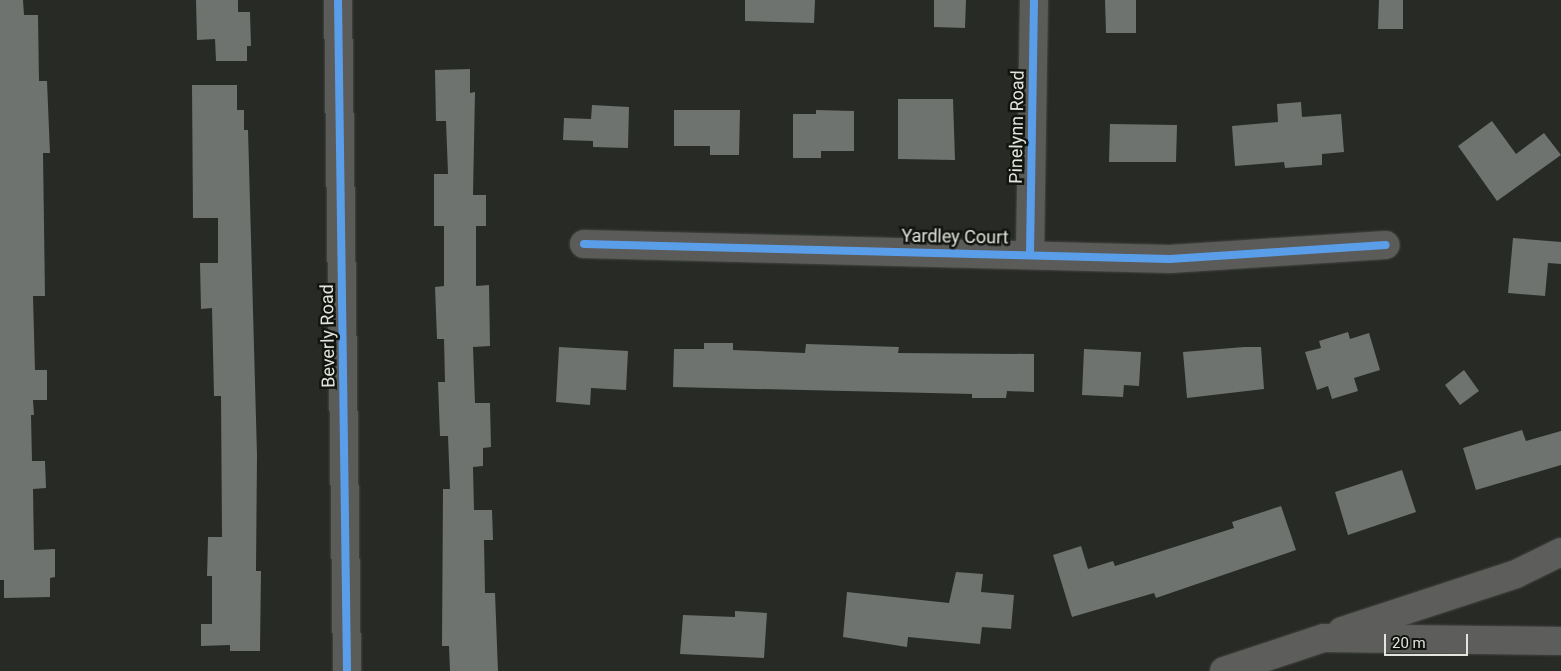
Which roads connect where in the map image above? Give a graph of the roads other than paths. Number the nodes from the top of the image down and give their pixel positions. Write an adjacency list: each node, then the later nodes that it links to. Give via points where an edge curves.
1 (338, 0): 9 (street, Beverly Road)
2 (1034, 0): 5 (street, Pinelynn Road)
3 (584, 244): 5 (street, Yardley Court)
4 (1386, 245): 5 (street, Yardley Court, via 1170,259)
5 (1030, 254)
6 (1561, 552): 7 (main road, via 1516,574)
7 (1324, 638): 8 (main road); 10 (main road)
8 (1561, 641)
9 (347, 671)
10 (1224, 671)

